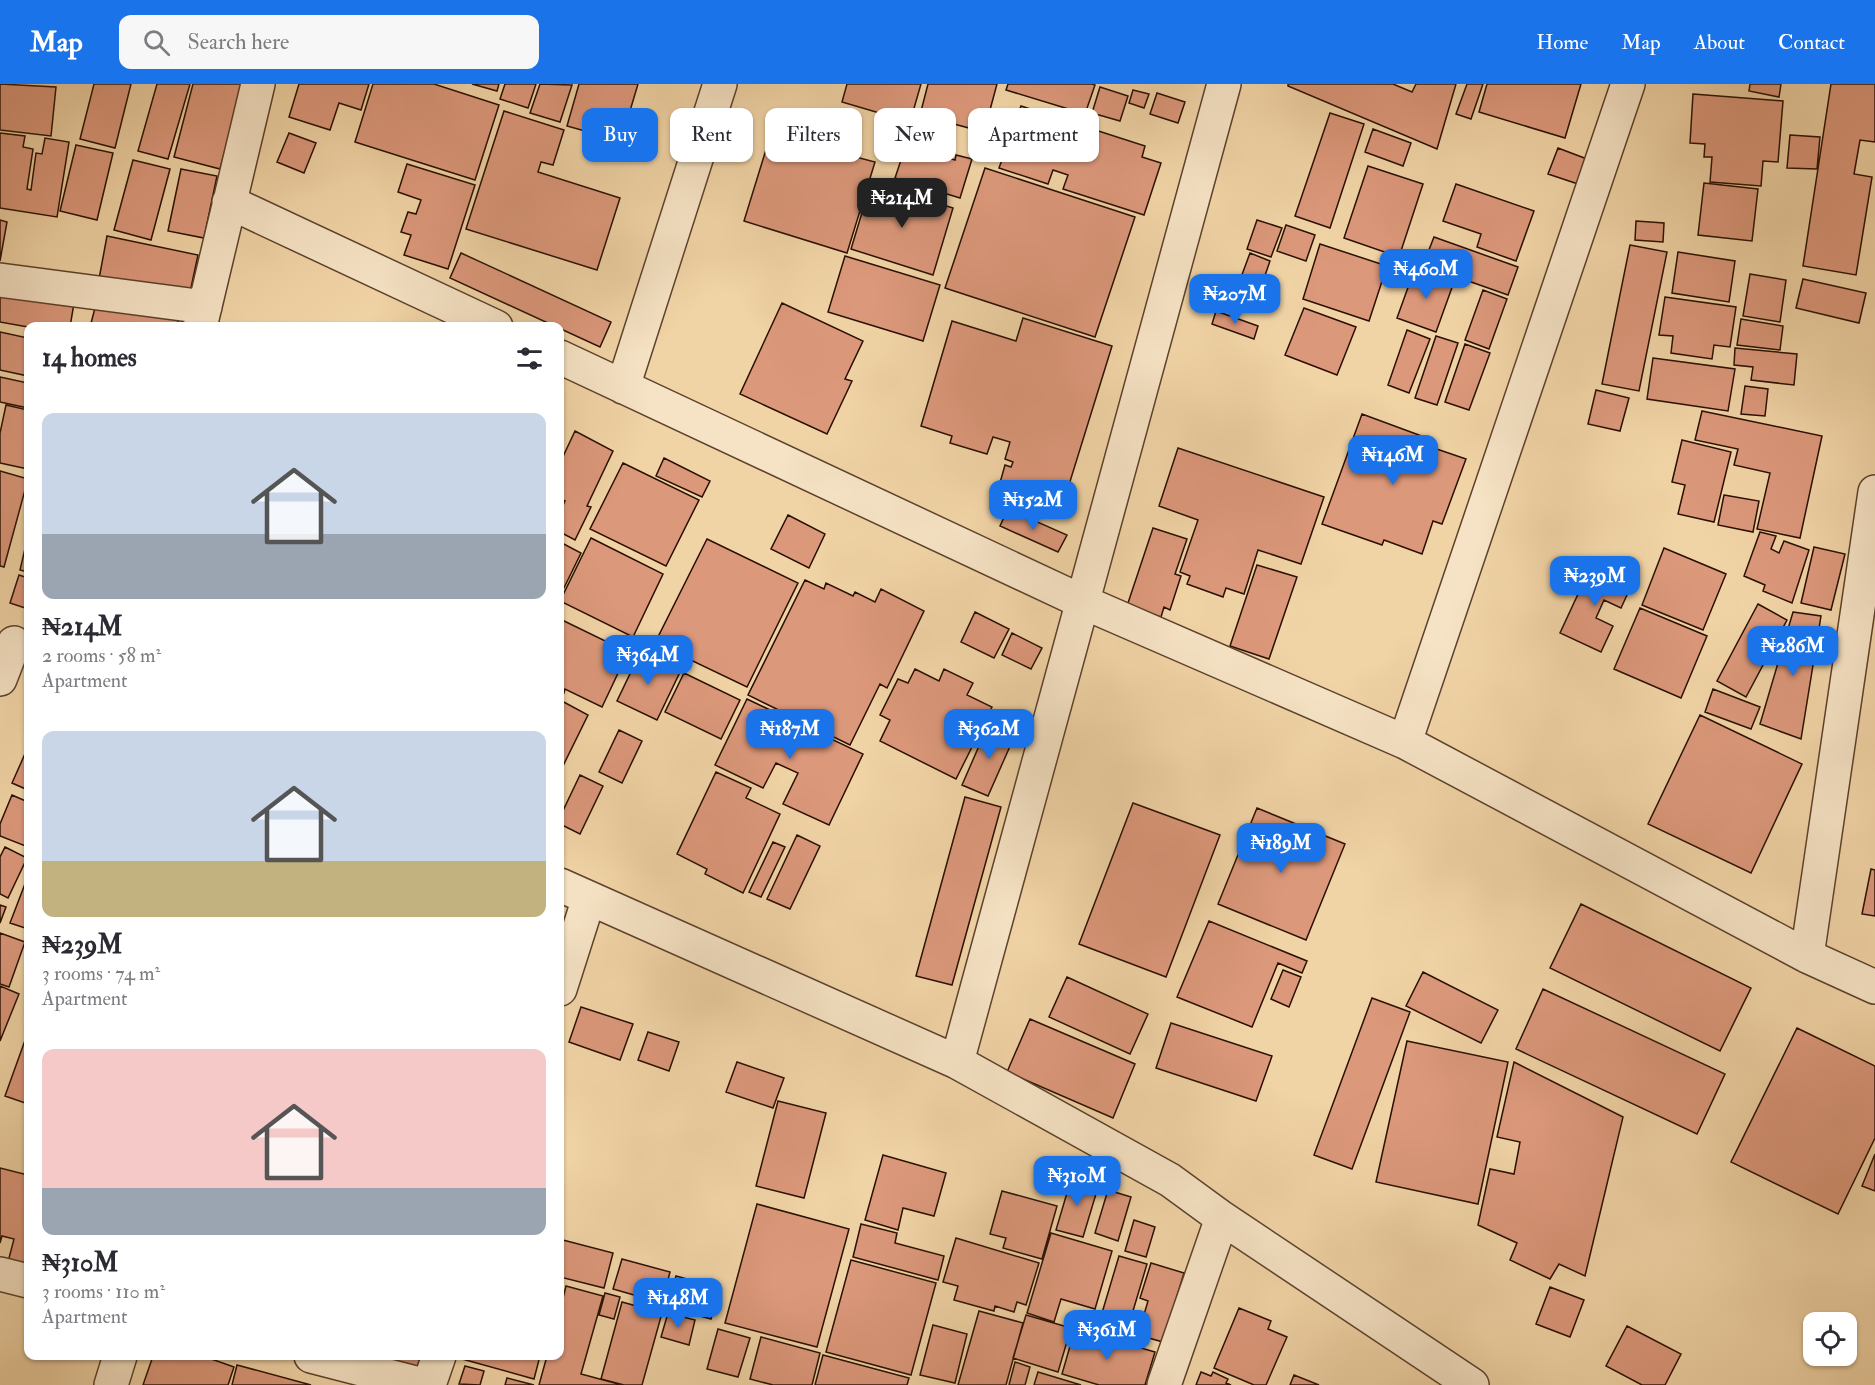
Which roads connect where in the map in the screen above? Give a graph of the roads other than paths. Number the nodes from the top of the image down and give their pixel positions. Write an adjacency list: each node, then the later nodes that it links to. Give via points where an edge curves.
1 (258, 84): 5 (street)
2 (720, 84): 10 (street)
3 (1224, 84): 12 (street)
4 (1628, 84): 15 (street)
5 (229, 202): 7 (street); 8 (street)
6 (0, 280): 7 (street)
7 (202, 317)
8 (484, 322)
9 (564, 359): 10 (street)
10 (623, 387): 12 (street)
11 (1875, 492): 18 (street)
12 (1083, 602): 15 (street); 21 (street)
13 (14, 643): 14 (street)
14 (0, 679)
15 (1405, 742): 18 (street)
16 (564, 887): 17 (street)
17 (590, 898): 19 (street); 21 (street)
18 (1807, 956): 20 (street)
19 (564, 977)
20 (1875, 987)
21 (957, 1062): 22 (street, via 1170,1180)
22 (1222, 1218): 31 (street); 32 (street)
23 (0, 1274): 24 (street)
24 (24, 1280)
25 (119, 1360): 28 (street)
26 (326, 1360): 29 (street)
27 (438, 1360): 30 (street)
28 (111, 1385)
29 (423, 1385)
30 (429, 1385)
31 (1164, 1385)
32 (1472, 1385)

